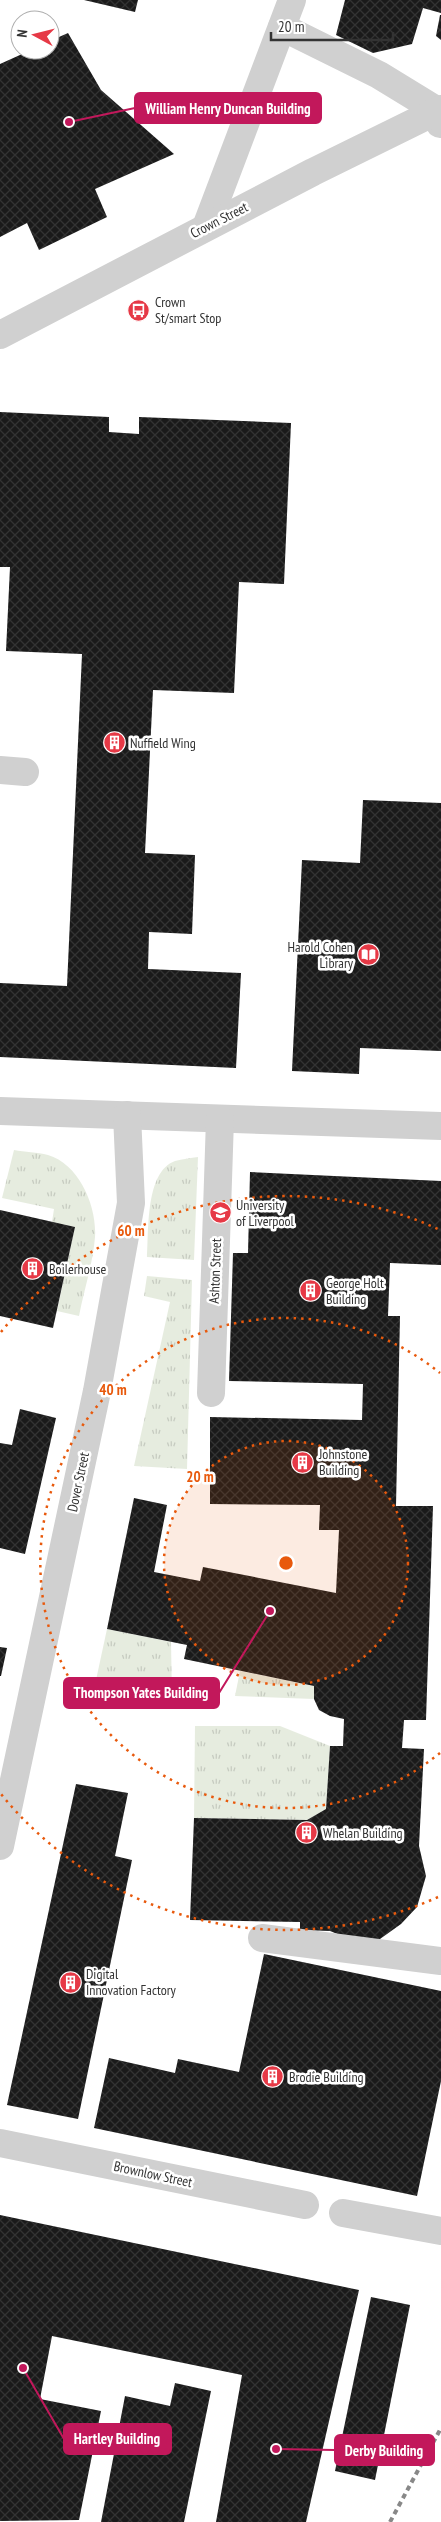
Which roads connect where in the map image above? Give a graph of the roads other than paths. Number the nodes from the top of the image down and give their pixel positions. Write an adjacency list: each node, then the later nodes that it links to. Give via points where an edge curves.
1 (292, 0): 2 (street)
2 (282, 27): 3 (street, via 379,75); 4 (street)
3 (440, 117): 4 (street, Crown Street)
4 (206, 227): 5 (street, Crown Street)
5 (0, 335)
6 (0, 1111): 7 (street)
7 (127, 1116): 8 (street); 11 (street, Dover Street, via 131,1202 97,1391)
8 (220, 1119): 9 (street); 10 (street, Ashton Street)
9 (441, 1126)
10 (211, 1393)
11 (0, 1846)
12 (262, 1938): 13 (street)
13 (441, 1960)
14 (0, 2143): 15 (street, Brownlow Street)
15 (305, 2206)
16 (343, 2213): 17 (street)
17 (441, 2231)

